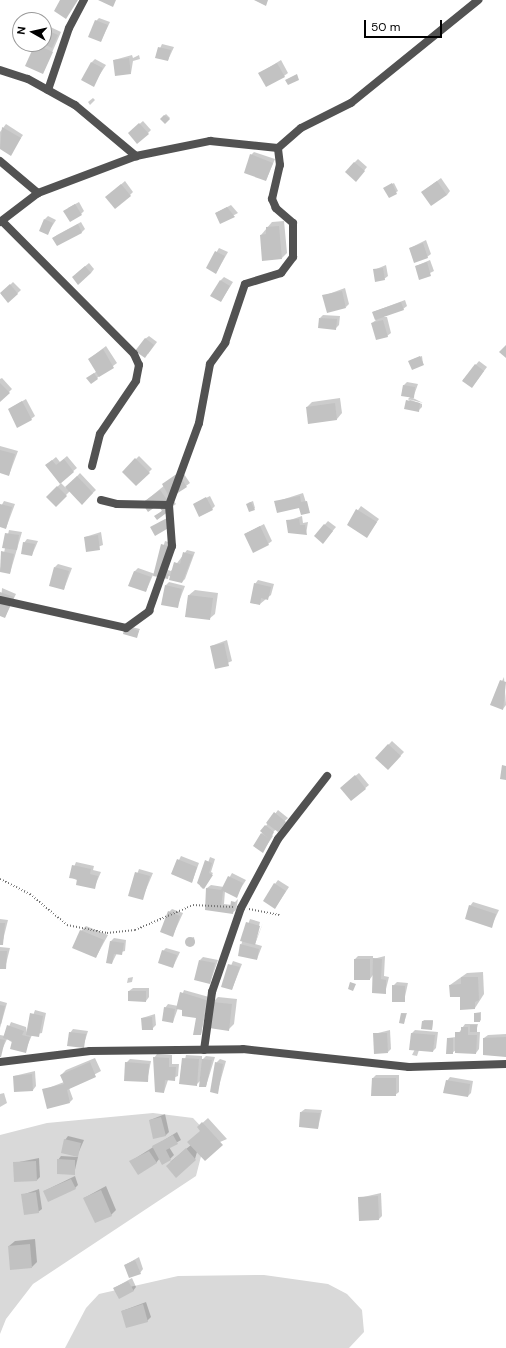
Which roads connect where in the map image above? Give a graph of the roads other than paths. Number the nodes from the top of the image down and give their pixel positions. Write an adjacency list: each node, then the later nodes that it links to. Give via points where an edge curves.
1 (84, 0): 4 (street, via 69,28)
2 (478, 0): 5 (street, via 351,103 301,128)
3 (0, 70): 4 (street)
4 (48, 90): 6 (street, via 75,105)
5 (278, 148): 6 (street, via 210,140); 12 (street, via 280,164 272,199 276,208 293,223 293,258 281,273 245,284 225,343 210,364 199,423)
6 (136, 156): 8 (street)
7 (0, 161): 8 (street)
8 (38, 193): 9 (street)
9 (1, 221): 10 (street, via 134,354 140,365 136,381 100,434)
10 (92, 466)
11 (101, 500): 12 (street, via 117,504)
12 (169, 505): 13 (street, via 172,546 159,586 149,611 126,628)
13 (0, 600)
14 (327, 776): 15 (street, via 278,838 241,908 212,992)
15 (204, 1050): 16 (street, via 90,1051); 17 (street, via 279,1051 409,1067)
16 (0, 1062)
17 (506, 1064)

